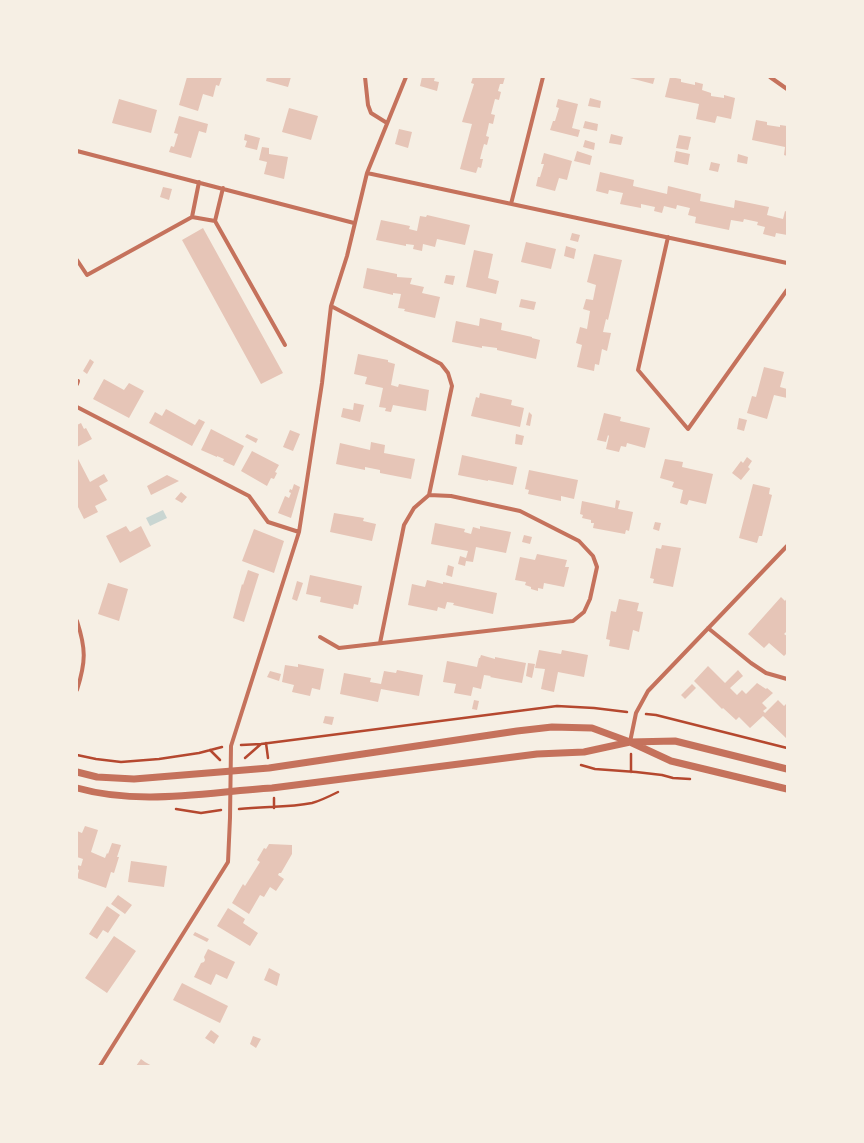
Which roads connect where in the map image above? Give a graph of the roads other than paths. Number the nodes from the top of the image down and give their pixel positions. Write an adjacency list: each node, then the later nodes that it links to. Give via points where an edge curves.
1 (365, 77): 6 (street, via 371,113)
2 (406, 77): 6 (street)
3 (543, 77): 11 (street)
4 (770, 77): 5 (street)
5 (787, 89)
6 (387, 123): 8 (street)
7 (77, 151): 9 (street)
8 (367, 173): 11 (street); 14 (street)
9 (199, 182): 10 (street); 12 (street)
10 (223, 188): 13 (street); 14 (street)
11 (511, 204): 15 (street)
12 (192, 217): 13 (street); 16 (street, via 87,275)
13 (215, 221): 20 (street)
14 (354, 223): 19 (street, via 347,256)
15 (668, 237): 17 (street); 18 (street, via 638,370 688,429)
16 (77, 260)
17 (787, 263)
18 (787, 290)
19 (331, 306): 22 (street, via 441,364 448,373 452,386); 23 (street)
20 (285, 345)
21 (77, 407): 23 (street, via 249,496 268,522)
22 (429, 495): 28 (street, via 414,508 404,525); 28 (street, via 451,496 520,511 579,541 593,556 597,567 590,599 584,612 573,621)
23 (299, 532): 33 (street, via 231,746)
24 (787, 546): 26 (street)
25 (77, 621): 30 (street, via 84,646 83,671)
26 (708, 628): 29 (street, via 766,673); 31 (street, via 648,691 636,713)
27 (320, 637): 28 (street, via 339,648)
28 (380, 643)
29 (787, 679)
30 (77, 690)
31 (630, 742): 32 (street, via 675,742); 33 (street, via 592,728 552,727 517,730 269,768); 36 (street, via 671,761); 37 (street, via 584,752 537,754 272,788)
32 (787, 769)
33 (231, 770): 34 (street, via 134,779 97,777); 37 (street)
34 (77, 772)
35 (77, 788): 37 (street, via 126,797 204,794)
36 (787, 789)
37 (231, 790): 38 (street, via 228,862)
38 (100, 1066)

